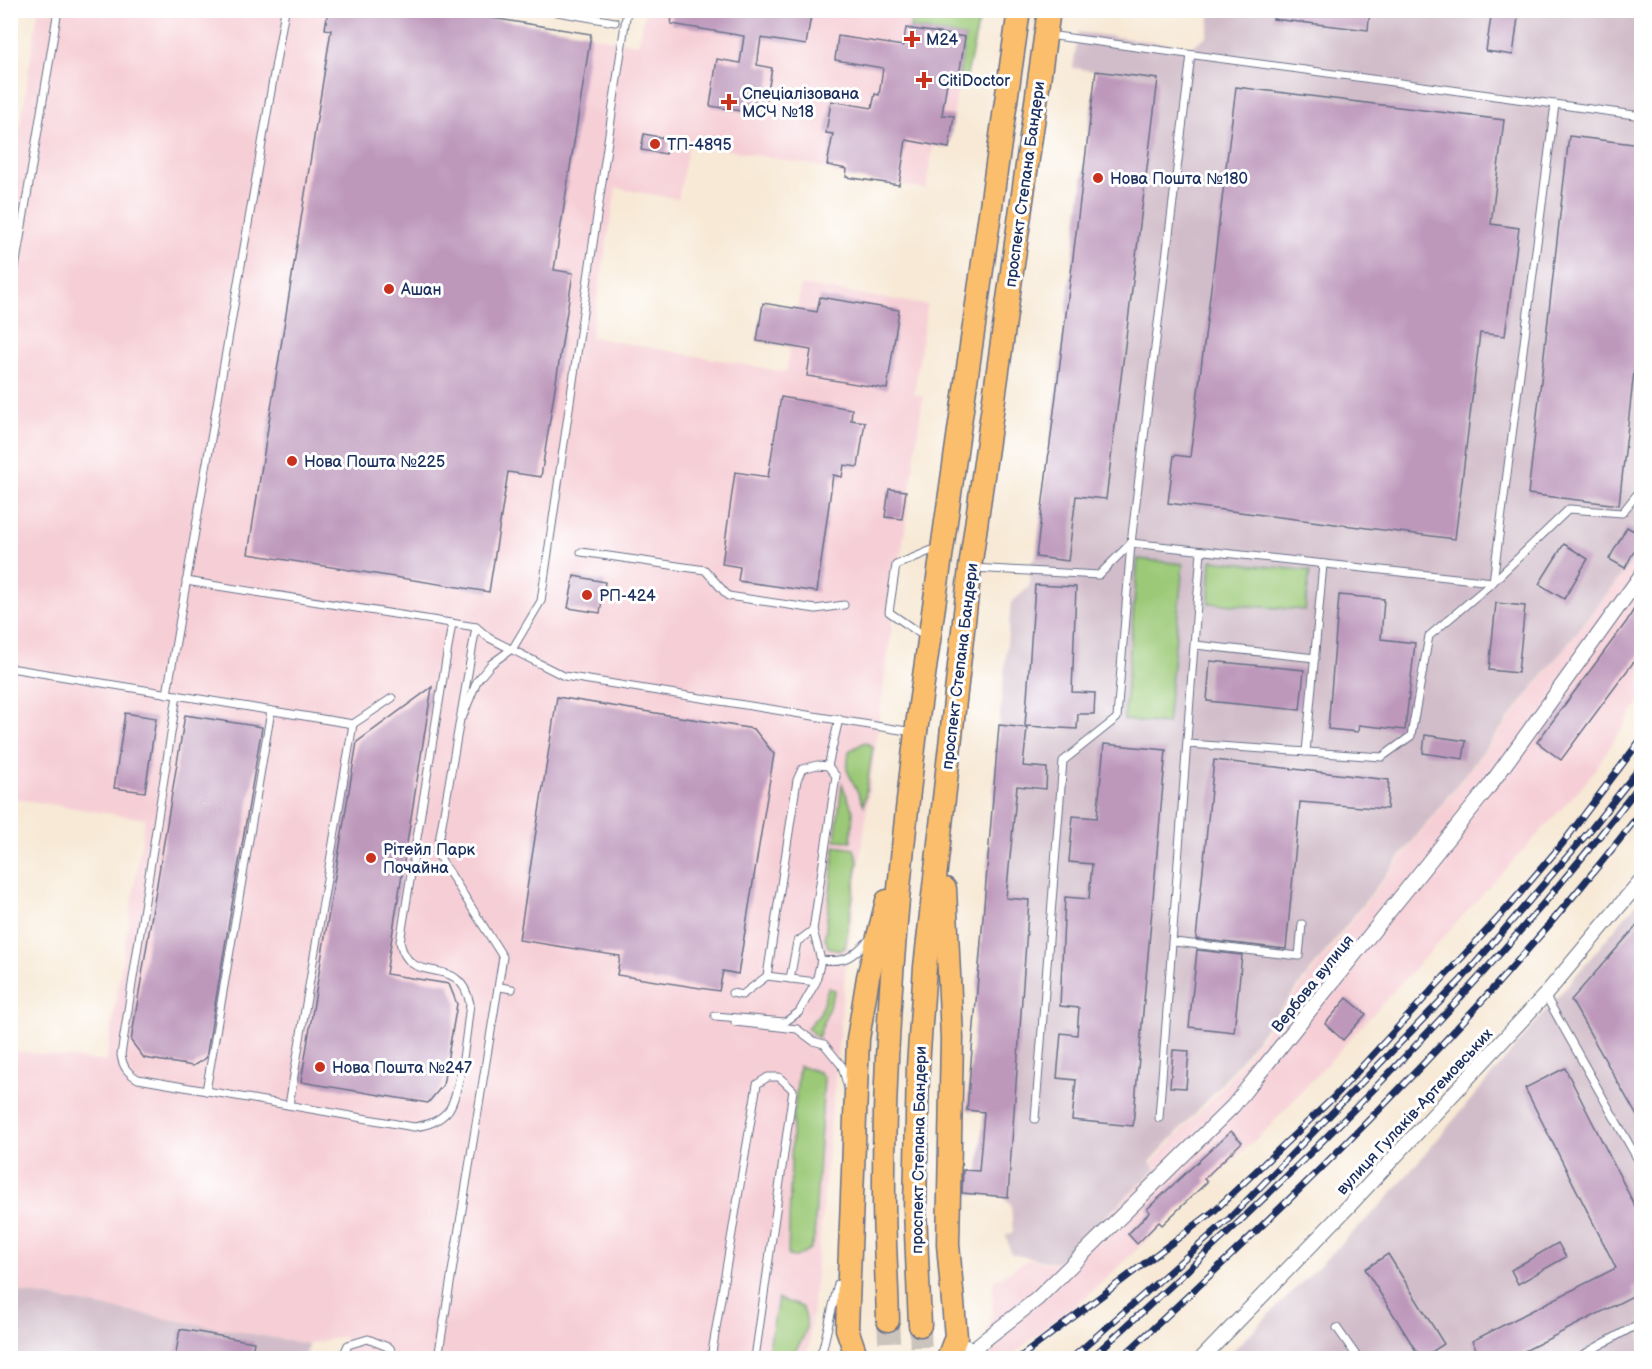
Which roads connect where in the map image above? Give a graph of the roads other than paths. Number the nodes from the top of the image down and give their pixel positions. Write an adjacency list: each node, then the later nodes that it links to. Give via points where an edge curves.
1 (58, 10): 12 (lane)
2 (546, 10): 7 (lane)
3 (627, 10): 28 (lane, via 541,601)
4 (1019, 10): 15 (main road, проспект Степана Бандери)
5 (1049, 10): 8 (main road, проспект Степана Бандери)
6 (283, 11): 21 (lane)
7 (615, 22)
8 (1045, 35): 9 (lane); 19 (main road, проспект Степана Бандери)
9 (1191, 55): 10 (lane); 14 (lane)
10 (1555, 104): 11 (lane); 22 (lane)
11 (1641, 116)
12 (10, 298)
13 (1641, 488): 22 (lane, via 1622,513 1569,509)
14 (1131, 543): 16 (lane); 19 (lane, via 1099,575); 61 (lane, via 1117,718 1064,761)
15 (942, 546): 26 (main road, проспект Степана Бандери); 26 (lane, via 896,565 889,612)
16 (1201, 551): 18 (lane); 27 (lane)
17 (581, 552): 23 (lane, via 705,570 728,596 816,609)
18 (1323, 564): 22 (lane); 29 (lane)
19 (969, 568): 42 (main road, проспект Степана Бандери)
20 (1641, 574): 68 (street, Вербова вулиця, via 1488,788 1233,1106 1037,1299 973,1349 962,1346)
21 (186, 581): 24 (lane); 31 (lane)
22 (1493, 582): 40 (lane, via 1429,636 1411,736 1382,757)
23 (844, 605)
24 (452, 623): 25 (lane); 58 (lane, via 400,942 403,955 411,963 449,973 468,990 470,1004 456,1094 449,1110 433,1124 414,1127)
25 (476, 627): 28 (lane, via 489,638); 37 (lane)
26 (929, 640): 38 (main road, проспект Степана Бандери)
27 (1195, 645): 29 (lane); 39 (lane)
28 (513, 648): 35 (lane, via 564,676); 37 (lane, via 491,664 477,681)
29 (1315, 658): 40 (lane)
30 (10, 668): 31 (lane)
31 (167, 694): 32 (lane)
32 (177, 695): 34 (lane); 57 (lane, via 121,1056 122,1065 138,1079)
33 (392, 698): 36 (lane)
34 (271, 711): 36 (lane); 57 (lane)
35 (839, 719): 38 (lane); 41 (lane)
36 (353, 724): 58 (lane)
37 (458, 731): 53 (lane, via 437,854 503,957)
38 (916, 732): 43 (main road, проспект Степана Бандери)
39 (1188, 744): 40 (lane); 48 (lane)
40 (1306, 752)
41 (828, 766): 46 (lane, via 836,776); 50 (lane, via 801,769 797,780)
42 (942, 818): 66 (main road, проспект Степана Бандери, via 918,1066 915,1210); 68 (main road, via 952,1038 948,1244)
43 (902, 848): 47 (main road); 64 (main road, проспект Степана Бандери, via 889,1041 884,1197)
44 (1641, 879): 56 (street, вулиця Гулаків-Артемовських)
45 (1302, 924): 48 (lane, via 1299,956)
46 (813, 930): 49 (lane); 51 (lane, via 797,942)
47 (879, 930): 49 (lane, via 849,958 836,962); 59 (main road, via 858,1040)
48 (1174, 942): 60 (lane)
49 (821, 960): 52 (lane)
50 (767, 976): 51 (lane); 55 (lane, via 742,995)
51 (790, 979): 52 (lane)
52 (816, 982): 59 (lane, via 799,1012 785,1022 715,1016 756,1026 797,1029 824,1044 842,1066)
53 (500, 987): 54 (lane); 71 (lane)
54 (512, 989)
55 (732, 993)
56 (1545, 995): 62 (lane); 77 (street, вулиця Гулаків-Артемовських)
57 (206, 1091): 58 (lane)
58 (290, 1105)
59 (855, 1115): 63 (main road)
60 (1159, 1118)
61 (1035, 1119)
62 (1641, 1167)
63 (852, 1186): 74 (lane, via 835,1306 824,1348); 75 (main road, via 847,1329)
64 (888, 1320)
65 (1641, 1322): 79 (lane)
66 (920, 1325)
67 (1337, 1328): 78 (lane)
68 (956, 1337): 76 (main road)
69 (342, 1359): 70 (lane, via 348,1345 368,1339 390,1348)
70 (394, 1359)
71 (438, 1359)
72 (711, 1359): 73 (lane, via 757,1084 768,1077 779,1077 793,1090)
73 (755, 1359)
74 (817, 1359)
75 (857, 1359)
76 (948, 1359)
77 (1202, 1359)
78 (1358, 1359)
79 (1577, 1359)

